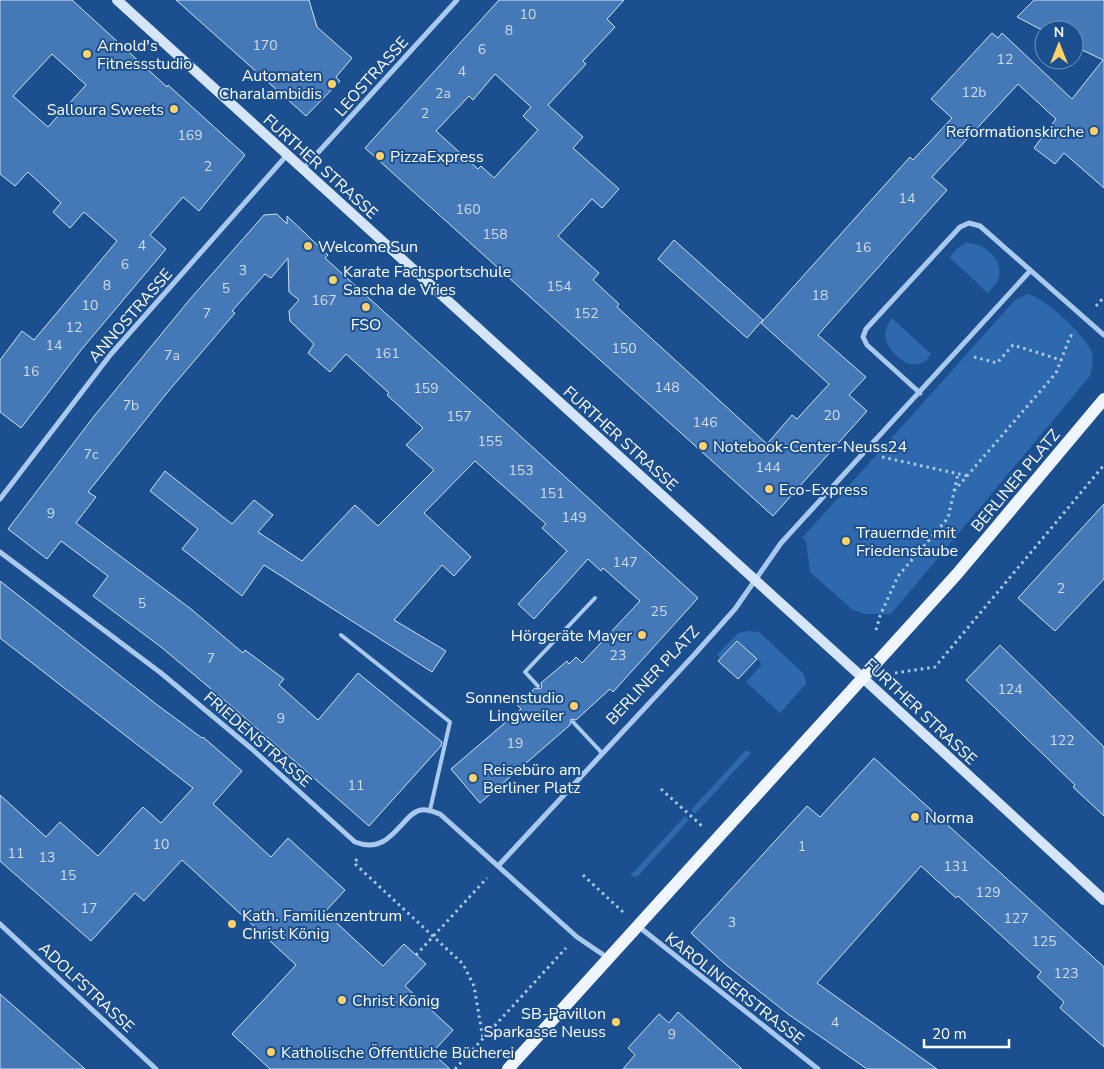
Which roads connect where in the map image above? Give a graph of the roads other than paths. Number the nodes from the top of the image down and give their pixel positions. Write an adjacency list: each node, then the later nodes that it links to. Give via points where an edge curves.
1 (117, 0): 3 (main road, FURTHER STRASSE)
2 (457, 0): 4 (street, LEOSTRASSE)
3 (287, 155): 4 (main road, FURTHER STRASSE); 9 (street, ANNOSTRASSE, via 111,354)
4 (303, 170): 11 (main road, FURTHER STRASSE)
5 (1030, 271): 6 (street); 7 (street, BERLINER PLATZ); 7 (street, via 980,226 969,223 960,227 873,322 863,338 867,346)
6 (1104, 335)
7 (920, 393): 11 (street, BERLINER PLATZ, via 781,543)
8 (1104, 399): 14 (main road, BERLINER PLATZ, via 957,574)
9 (0, 499)
10 (0, 552): 18 (street, FRIEDENSTRASSE, via 160,673 252,749 355,842 377,845 388,839 412,815 420,810)
11 (755, 580): 14 (main road, FURTHER STRASSE); 17 (street, BERLINER PLATZ, via 735,609)
12 (595, 598): 15 (lane, via 525,672)
13 (341, 635): 18 (lane, via 450,722)
14 (863, 678): 20 (main road, FURTHER STRASSE); 22 (main road, BERLINER PLATZ)
15 (538, 686)
16 (573, 722): 17 (lane)
17 (602, 754): 19 (street, BERLINER PLATZ)
18 (430, 810): 19 (street, via 440,814)
19 (498, 866): 23 (street, via 577,937)
20 (1104, 900)
21 (0, 924): 24 (street, ADOLFSTRASSE)
22 (637, 926): 23 (main road, BERLINER PLATZ); 26 (street, KAROLINGERSTRASSE)
23 (608, 958): 25 (main road, BERLINER PLATZ)
24 (156, 1069)
25 (508, 1069)
26 (818, 1069)

